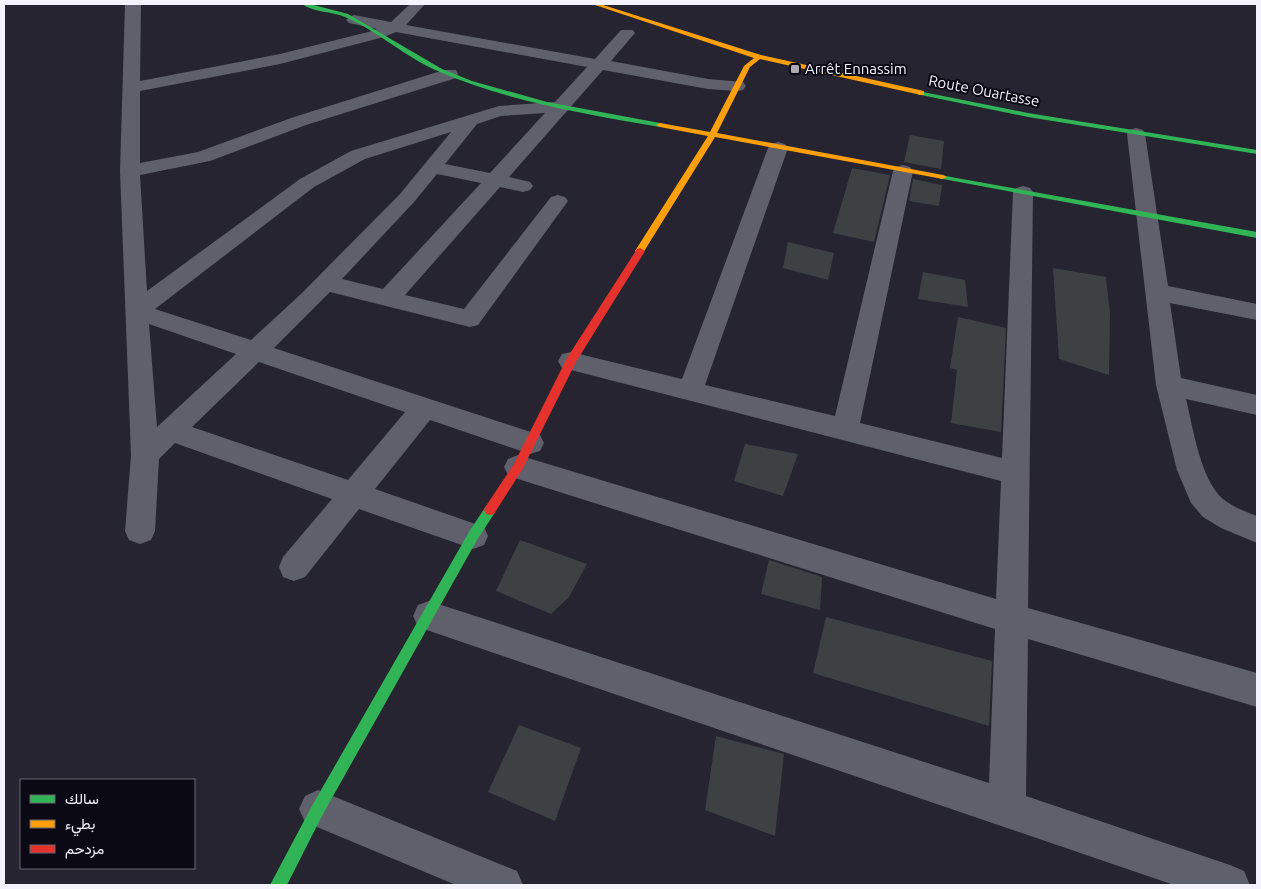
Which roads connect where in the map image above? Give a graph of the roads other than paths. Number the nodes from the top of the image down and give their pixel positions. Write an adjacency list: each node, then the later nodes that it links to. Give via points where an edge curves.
1 (132, 4): 13 (street)
2 (305, 4): 5 (street)
3 (418, 4): 6 (street)
4 (596, 4): 9 (street, Route Ouartasse)
5 (354, 20): 6 (street); 7 (street)
6 (395, 27): 7 (street); 10 (street)
7 (378, 34): 11 (street); 13 (street, via 280,59)
8 (627, 34): 10 (street)
9 (759, 57): 12 (street, via 747,66); 16 (street, Route Ouartasse, via 926,95)
10 (600, 64): 12 (street, via 708,84); 14 (street)
11 (450, 74): 14 (street); 21 (street, via 292,124 203,157)
12 (737, 86): 17 (street)
13 (130, 88): 21 (street)
14 (561, 107): 15 (street, via 499,111); 17 (street); 23 (street)
15 (470, 119): 20 (street); 32 (street, via 358,155 307,183)
16 (1136, 134): 19 (street, Route Ouartasse); 27 (street)
17 (712, 136): 18 (street); 35 (street)
18 (778, 148): 22 (street); 37 (street)
19 (1257, 152)
20 (432, 167): 23 (street); 29 (street)
21 (130, 171): 32 (street)
22 (903, 171): 25 (street); 41 (street)
23 (495, 180): 24 (street); 31 (street)
24 (523, 186)
25 (1023, 192): 27 (street); 44 (street)
26 (558, 201): 31 (street, via 470,320)
27 (1146, 215): 28 (street); 30 (street)
28 (1257, 235)
29 (326, 283): 31 (street); 34 (street)
30 (1156, 292): 33 (street); 36 (street)
31 (388, 299)
32 (136, 311): 34 (street); 42 (street)
33 (1257, 312)
34 (255, 351): 39 (street); 40 (street)
35 (571, 361): 37 (street); 43 (street)
36 (1169, 385): 38 (street); 46 (street, via 1191,470 1202,494 1213,508)
37 (690, 391): 41 (street)
38 (1257, 405)
39 (424, 408): 43 (street); 45 (street)
40 (171, 431): 42 (street); 45 (street)
41 (845, 431): 44 (street)
42 (145, 455): 47 (street)
43 (524, 455): 48 (street); 51 (street)
44 (1017, 473): 51 (street)
45 (354, 494): 48 (street); 49 (street)
46 (1257, 530)
47 (140, 531)
48 (473, 536): 50 (street)
49 (294, 568)
50 (429, 616): 53 (street); 54 (street)
51 (1012, 619): 52 (street); 53 (street)
52 (1257, 690)
53 (1007, 808): 57 (street)
54 (318, 809): 55 (street); 56 (street)
55 (278, 885)
56 (503, 885)
57 (1230, 885)

